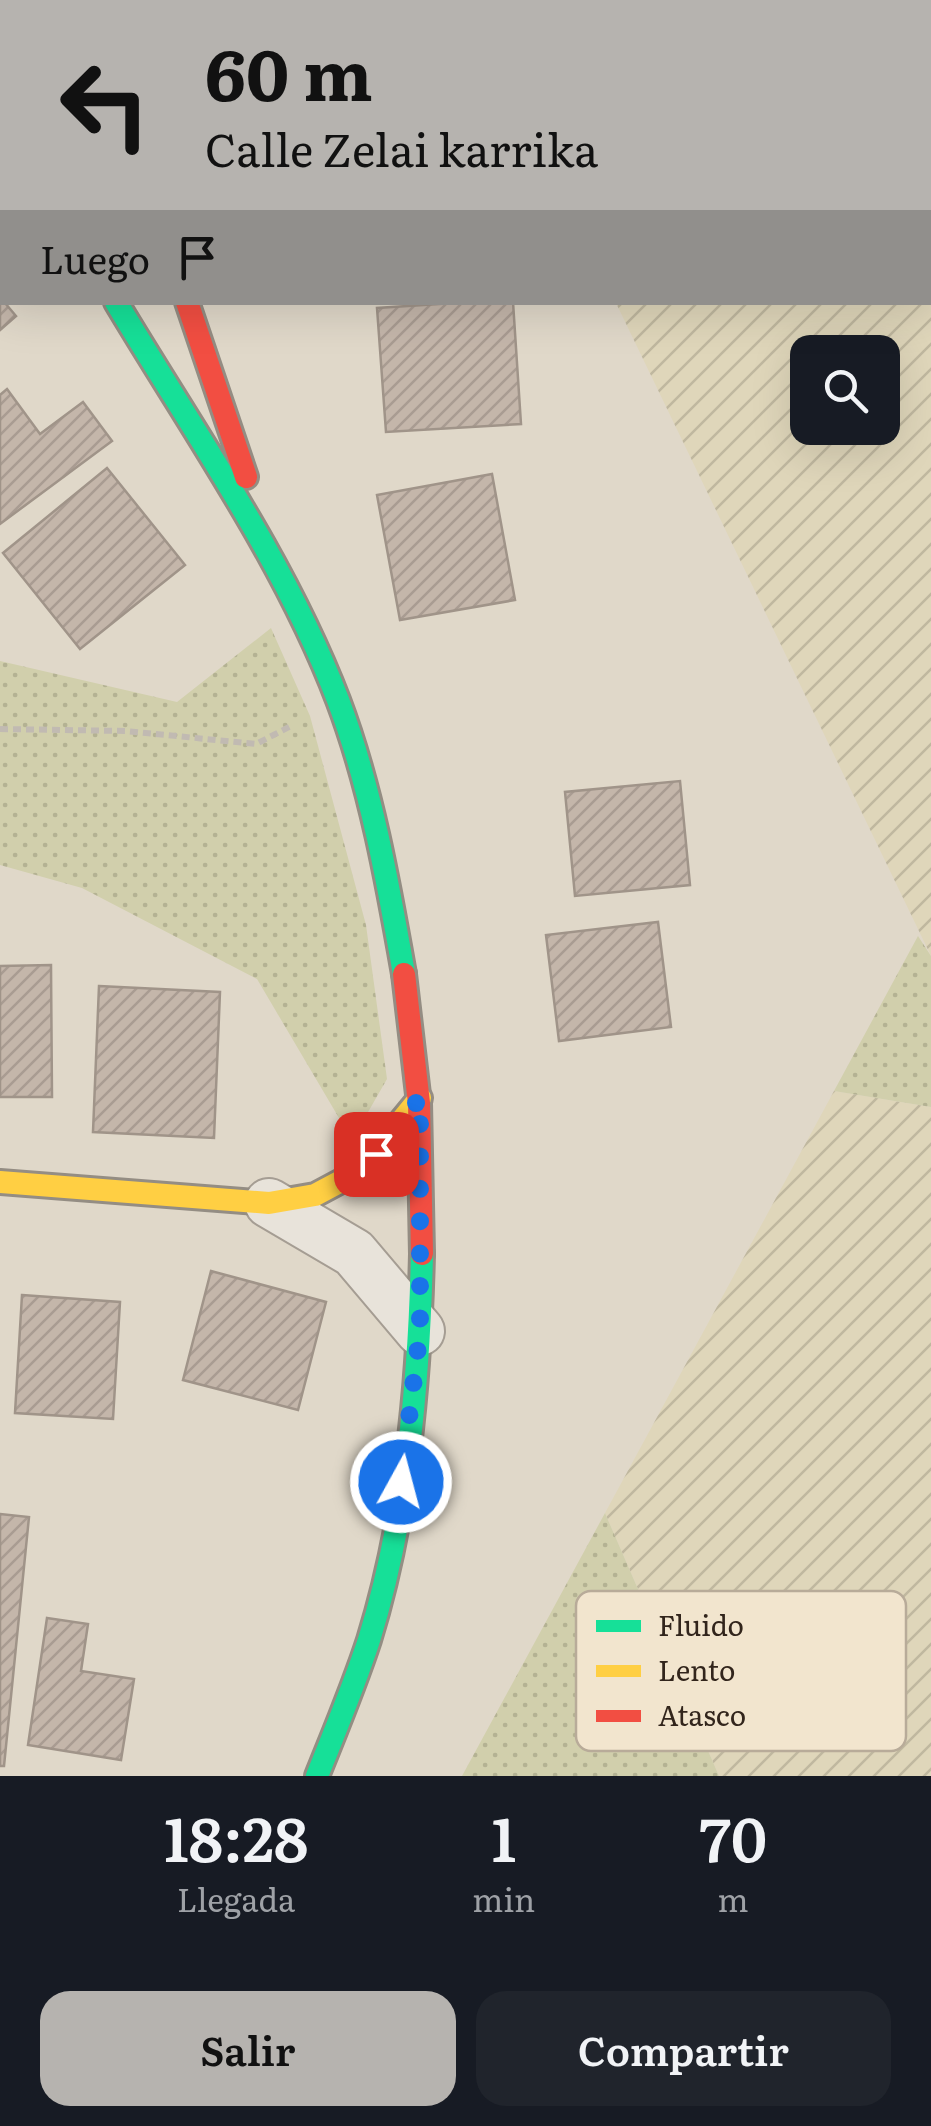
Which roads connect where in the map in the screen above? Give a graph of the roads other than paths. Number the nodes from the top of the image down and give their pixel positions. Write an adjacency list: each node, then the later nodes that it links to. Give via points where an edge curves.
1 (118, 305): 3 (street)
2 (188, 305): 3 (street)
3 (284, 588): 4 (street, via 335,694 389,880)
4 (420, 1098): 6 (street, via 360,1171 315,1195); 7 (street)
5 (0, 1182): 6 (street)
6 (270, 1203): 7 (street, via 354,1252)
7 (420, 1331): 8 (street, via 401,1482 373,1624)
8 (317, 1776)

